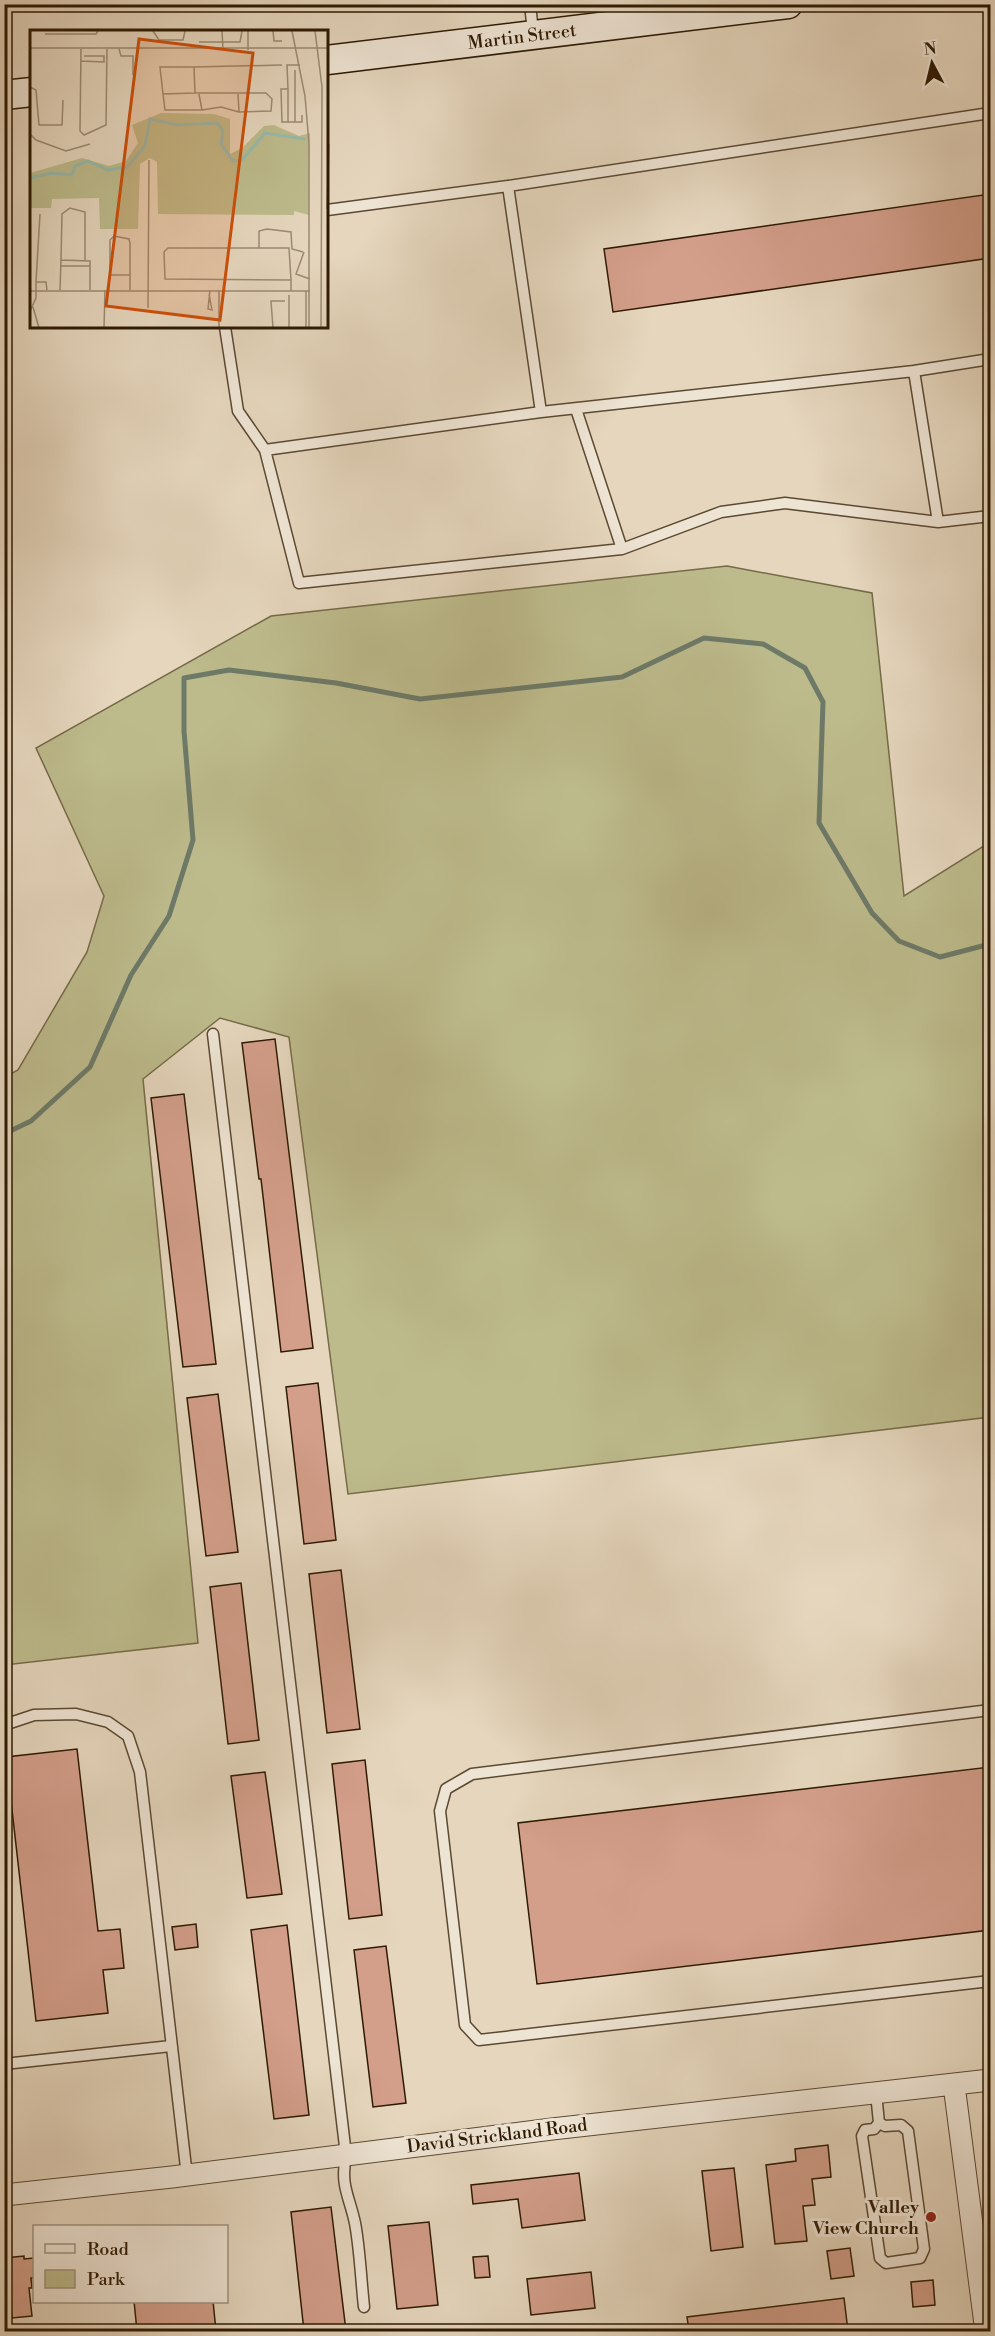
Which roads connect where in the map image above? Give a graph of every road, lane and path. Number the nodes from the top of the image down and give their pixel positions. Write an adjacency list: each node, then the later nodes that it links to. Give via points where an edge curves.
1 (530, 4): 4 (lane)
2 (788, 4): 3 (street, Martin Street)
3 (734, 8): 4 (street, Martin Street)
4 (534, 36): 5 (street, Martin Street)
5 (328, 60)
6 (30, 92): 7 (street)
7 (4, 95)
8 (990, 113): 9 (lane)
9 (508, 186): 10 (lane); 15 (lane)
10 (328, 210)
11 (225, 328): 16 (lane, via 238,411)
12 (990, 359): 13 (lane)
13 (914, 371): 14 (lane); 18 (lane)
14 (576, 409): 15 (lane); 19 (lane)
15 (541, 412): 16 (lane)
16 (265, 450): 19 (lane, via 299,583)
17 (990, 516): 18 (lane)
18 (938, 522): 19 (lane, via 785,503 721,512)
19 (622, 549)
20 (213, 1034): 30 (lane)
21 (990, 1710): 23 (lane, via 472,1774 446,1790 440,1810 465,2025 479,2040)
22 (4, 1725): 24 (lane, via 34,1715 76,1714 108,1722 128,1736 140,1772)
23 (990, 1981)
24 (171, 2046): 25 (lane); 31 (lane)
25 (4, 2064)
26 (990, 2080): 27 (street, David Strickland Road)
27 (954, 2085): 28 (street, David Strickland Road); 34 (street)
28 (876, 2093): 29 (lane); 30 (street, David Strickland Road)
29 (879, 2123): 29 (lane, via 862,2136 879,2258 886,2263 920,2258 924,2249 908,2131 901,2125)
30 (346, 2155): 31 (street, David Strickland Road); 33 (lane, via 343,2185 355,2224)
31 (187, 2176): 32 (street, David Strickland Road)
32 (4, 2195)
33 (364, 2307)
34 (986, 2331)

